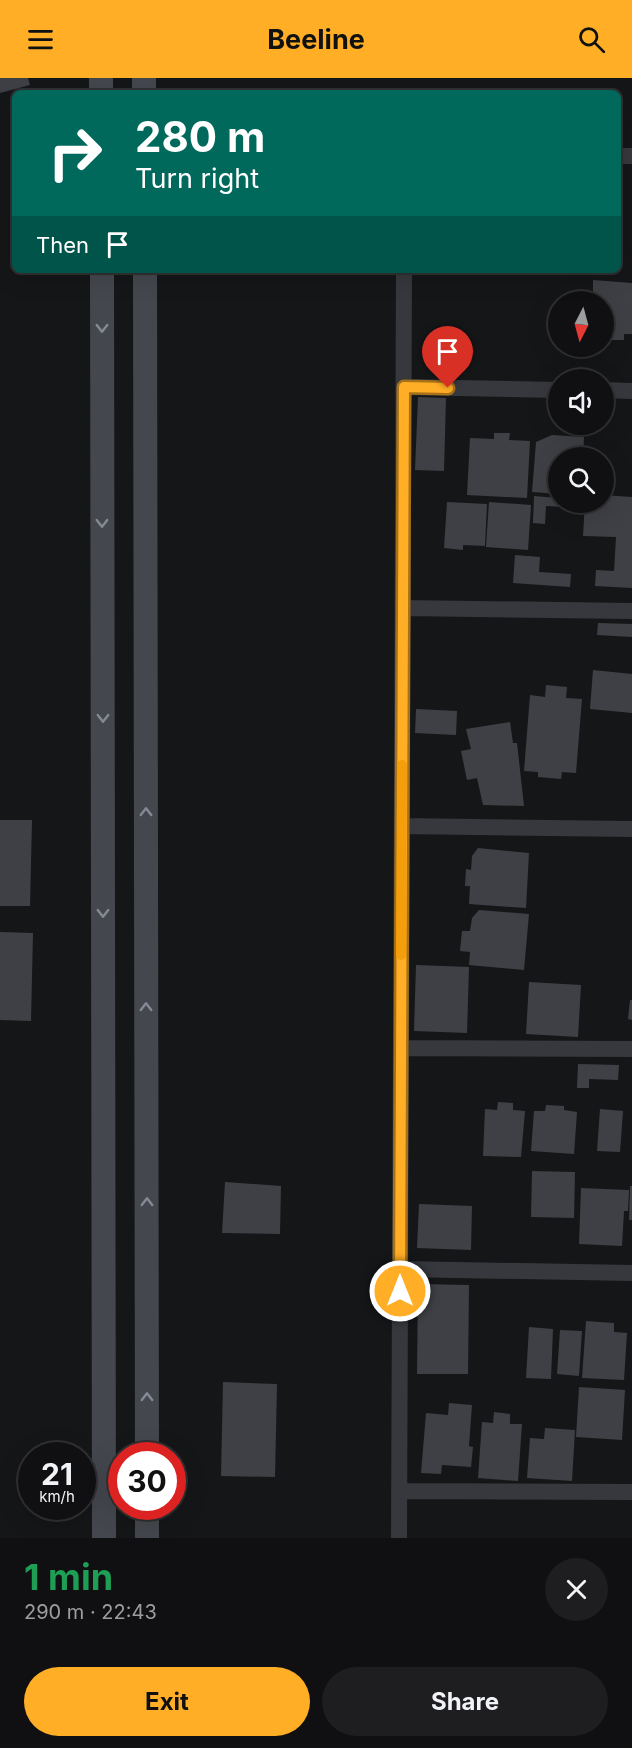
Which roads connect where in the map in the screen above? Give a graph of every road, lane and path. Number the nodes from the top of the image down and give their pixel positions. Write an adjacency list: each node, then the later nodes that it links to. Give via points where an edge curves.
1 (102, 273): 20 (main road, one-way to 20)
2 (145, 273): 16 (main road, one-way to 2)
3 (404, 273): 4 (street)
4 (404, 387): 5 (street); 8 (street)
5 (548, 390)
6 (614, 390): 7 (street)
7 (632, 391)
8 (403, 608): 9 (street); 10 (street)
9 (632, 610)
10 (402, 826): 11 (street); 12 (street)
11 (632, 829)
12 (401, 1048): 13 (street); 14 (street)
13 (632, 1049)
14 (400, 1269): 15 (street); 17 (street)
15 (632, 1273)
16 (147, 1442)
17 (399, 1491): 18 (street); 22 (street)
18 (632, 1492)
19 (147, 1520): 21 (main road)
20 (104, 1538)
21 (147, 1538)
22 (399, 1538)

